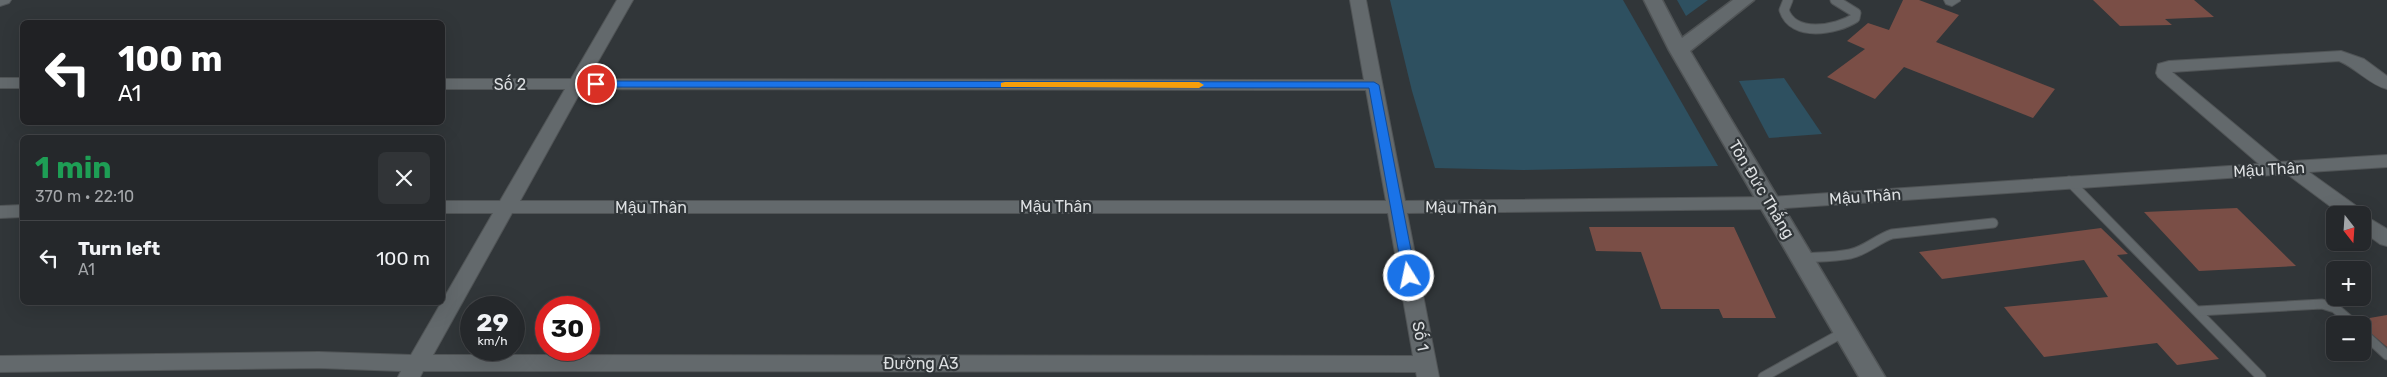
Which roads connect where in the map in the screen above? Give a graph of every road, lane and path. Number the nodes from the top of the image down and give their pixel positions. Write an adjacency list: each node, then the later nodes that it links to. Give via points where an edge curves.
1 (625, 0): 11 (street)
2 (1358, 0): 13 (street, Số 1)
3 (1653, 0): 7 (street, Tôn Đức Thắng)
4 (1745, 0): 7 (street)
5 (1788, 0): 6 (lane, via 1785,14 1790,20 1807,29 1824,30 1841,27 1855,18 1856,13 1851,8)
6 (1836, 0)
7 (1679, 50): 17 (street, Tôn Đức Thắng)
8 (0, 83): 9 (street)
9 (20, 83)
10 (445, 84): 11 (street, Số 2)
11 (577, 84): 13 (street, Số 2); 21 (street)
12 (2387, 84): 15 (street, via 2358,63 2341,56 2164,68 2164,73)
13 (1374, 85): 18 (street, Số 1)
14 (2387, 161): 15 (street, Mậu Thân)
15 (2283, 168): 16 (street, Mậu Thân); 19 (street)
16 (2069, 182): 17 (street, Mậu Thân); 28 (lane)
17 (1770, 203): 18 (street, Mậu Thân); 27 (street, Tôn Đức Thắng)
18 (1396, 206): 21 (street, Mậu Thân); 35 (street, Số 1)
19 (2341, 206)
20 (445, 207): 21 (street, Mậu Thân)
21 (506, 207): 34 (street)
22 (0, 212): 23 (street)
23 (20, 212)
24 (1993, 223): 27 (lane, via 1892,234 1850,254)
25 (2371, 227): 26 (street)
26 (2387, 239)
27 (1802, 258): 30 (street, Tôn Đức Thắng)
28 (2198, 312): 29 (lane, via 2322,304 2335,308); 38 (lane)
29 (2344, 316)
30 (1844, 332): 36 (lane); 37 (street, Tôn Đức Thắng)
31 (2371, 340): 32 (lane)
32 (2387, 355)
33 (0, 364): 34 (street, via 319,360)
34 (413, 370): 35 (street, Đường A3)
35 (1427, 370)
36 (1763, 377)
37 (1872, 377)
38 (2261, 377)

